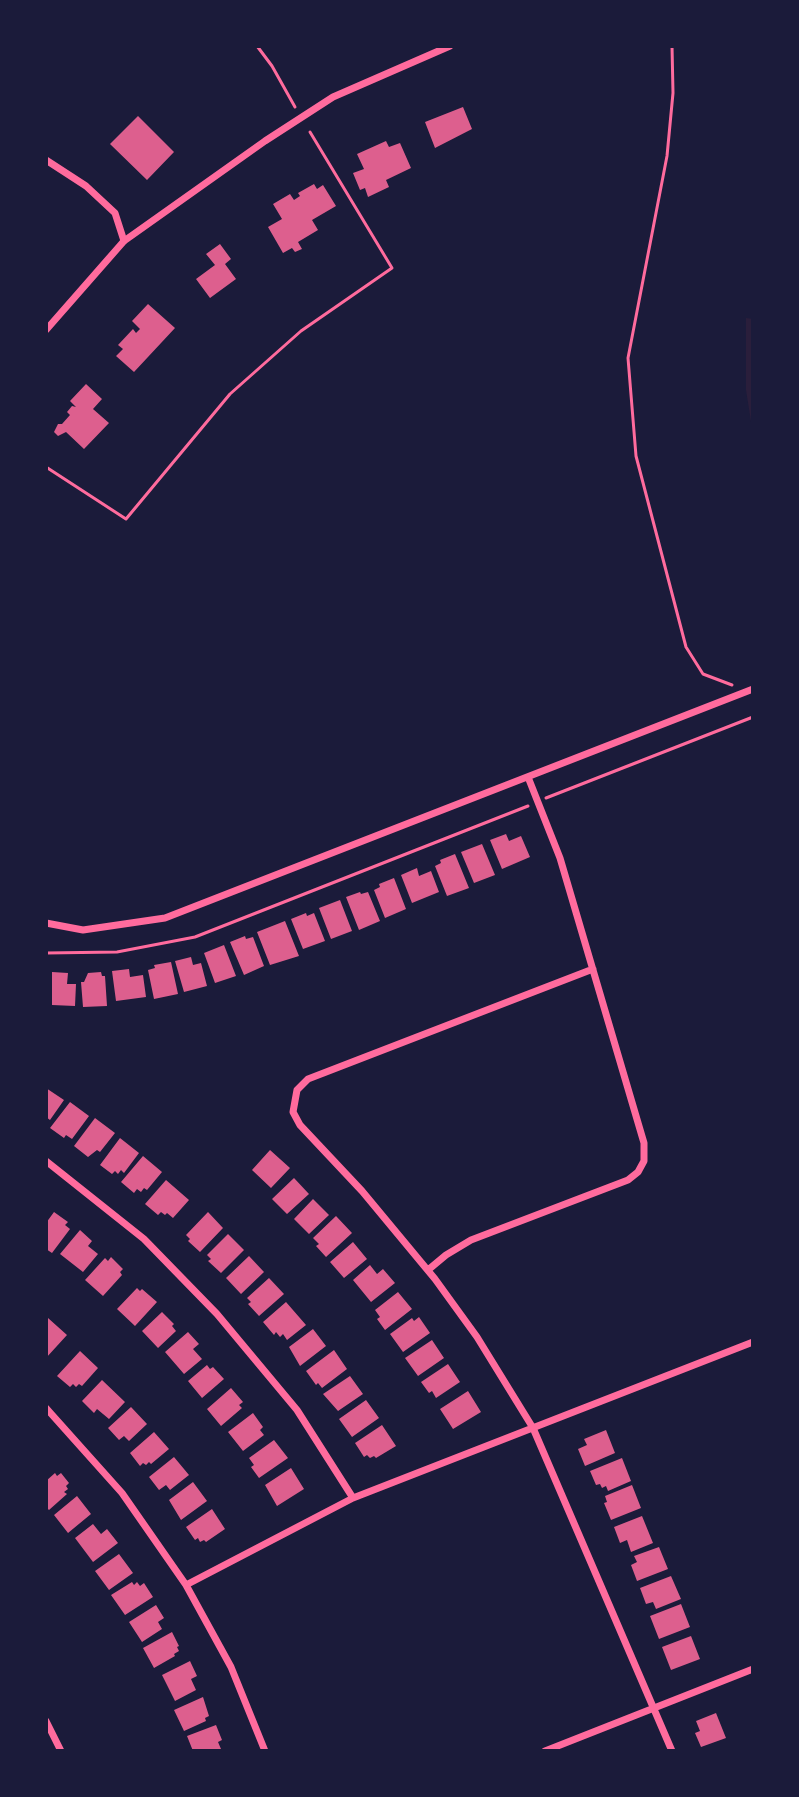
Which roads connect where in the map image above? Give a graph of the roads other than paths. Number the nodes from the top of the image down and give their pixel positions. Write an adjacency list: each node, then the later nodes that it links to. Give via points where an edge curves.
1 (450, 46): 3 (street, via 333,97)
2 (46, 160): 3 (street, via 115,213)
3 (124, 241): 4 (street)
4 (46, 330)
5 (750, 690): 6 (street)
6 (528, 777): 7 (street, via 165,918 83,930); 8 (street, via 560,858)
7 (46, 923)
8 (593, 969): 10 (street, via 644,1143 642,1167 628,1180 462,1245); 10 (street, via 308,1079 294,1097 293,1112 300,1125)
9 (46, 1161): 14 (street, via 144,1239 217,1314 297,1410)
10 (428, 1270): 13 (street)
11 (753, 1342): 13 (street)
12 (46, 1408): 15 (street, via 122,1493)
13 (533, 1428): 14 (street); 17 (street)
14 (353, 1498): 15 (street)
15 (186, 1585): 20 (street, via 231,1667)
16 (753, 1669): 17 (street)
17 (655, 1708): 21 (street); 22 (street)
18 (46, 1721): 19 (street)
19 (61, 1751)
20 (265, 1751)
21 (545, 1751)
22 (672, 1751)

